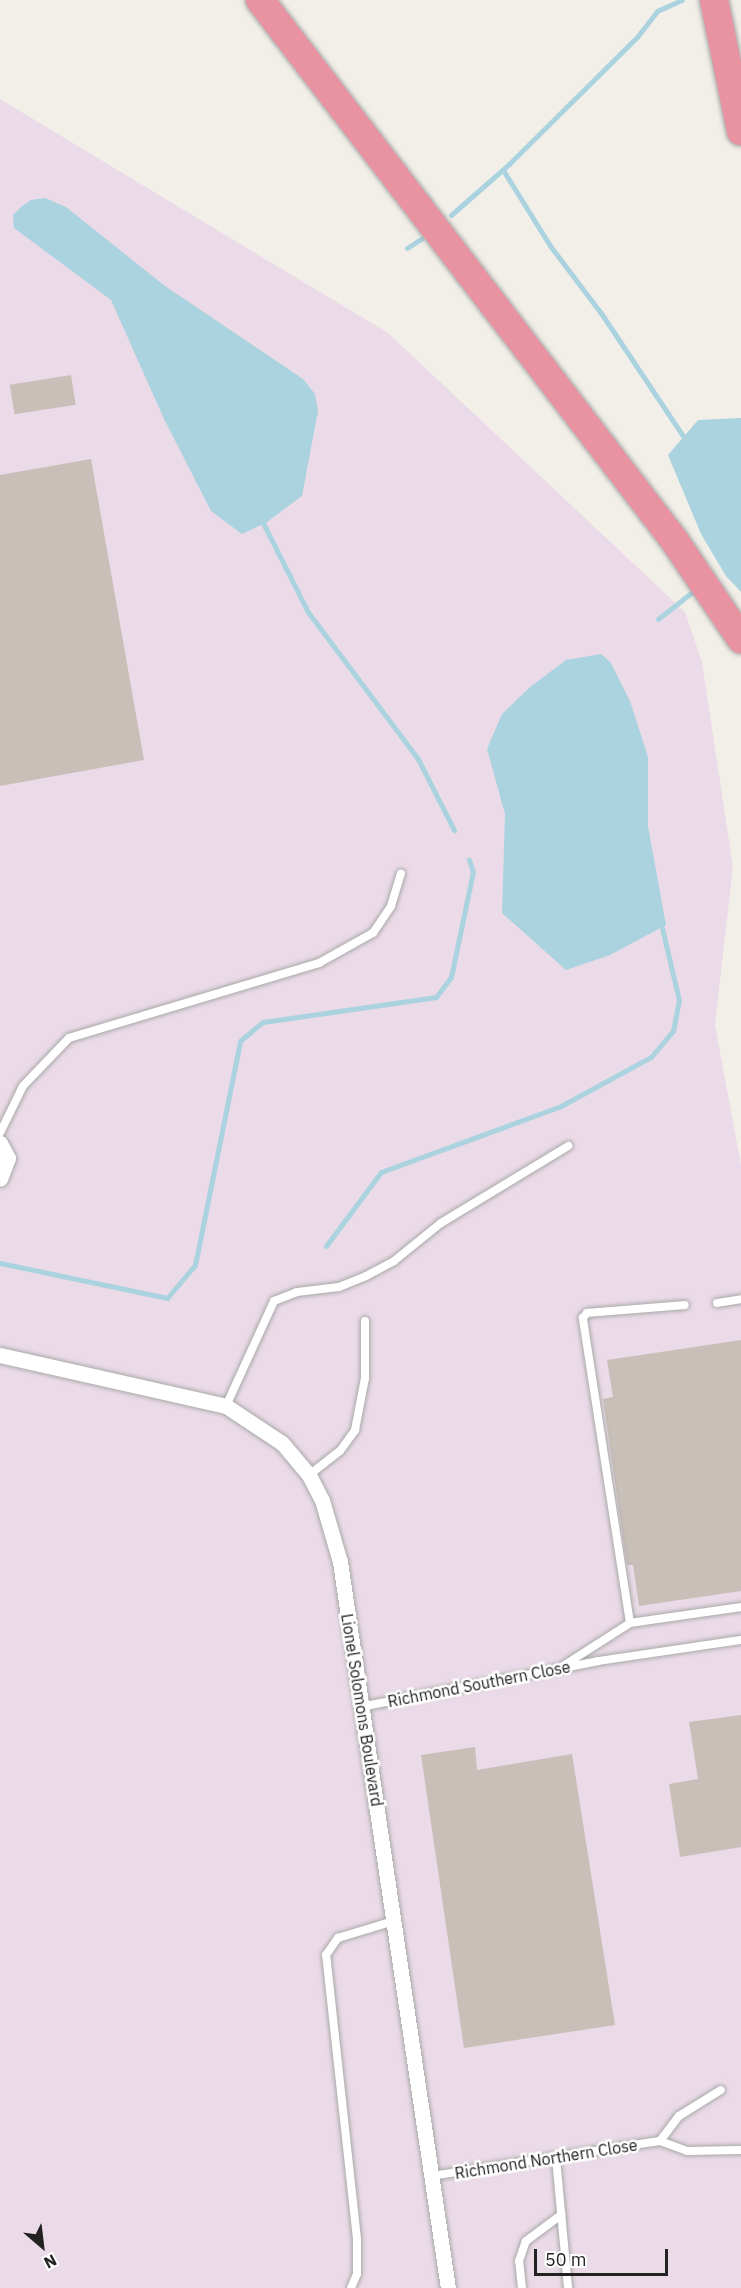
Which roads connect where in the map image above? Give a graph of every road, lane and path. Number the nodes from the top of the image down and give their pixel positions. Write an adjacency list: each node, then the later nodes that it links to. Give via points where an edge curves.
1 (260, 0): 4 (highway, via 674,540)
2 (714, 0): 3 (highway)
3 (741, 131)
4 (741, 639)
5 (401, 873): 6 (lane, via 391,906 373,933 319,963 69,1038 23,1086)
6 (0, 1133)
7 (0, 1143): 9 (street, via 8,1158)
8 (568, 1146): 15 (lane, via 441,1224 394,1261 366,1276 274,1301)
9 (0, 1179)
10 (741, 1299): 11 (lane)
11 (717, 1303)
12 (685, 1305): 18 (lane, via 587,1313 583,1318)
13 (365, 1321): 16 (lane, via 365,1378 355,1430 340,1451)
14 (0, 1354): 15 (street, Lionel Solomons Boulevard)
15 (226, 1406): 16 (street, Lionel Solomons Boulevard, via 264,1428)
16 (309, 1475): 21 (street, Lionel Solomons Boulevard, via 333,1528)
17 (741, 1607): 18 (lane)
18 (630, 1623): 20 (lane)
19 (741, 1640): 20 (lane, Richmond Southern Close)
20 (560, 1669): 21 (lane, Richmond Southern Close)
21 (360, 1707): 22 (street, Lionel Solomons Boulevard)
22 (395, 1921): 27 (street, Lionel Solomons Boulevard); 29 (lane, via 338,1938 326,1955 357,2239 357,2274)
23 (721, 2090): 24 (lane, via 680,2116)
24 (660, 2140): 25 (lane, via 687,2151); 26 (lane, Richmond Northern Close)
25 (741, 2150)
26 (556, 2158): 27 (lane, Richmond Northern Close); 28 (lane)
27 (431, 2176): 30 (street, Lionel Solomons Boulevard)
28 (561, 2215): 31 (lane, via 526,2241 519,2261); 32 (lane)
29 (351, 2288)
30 (448, 2288)
31 (522, 2288)
32 (568, 2288)

